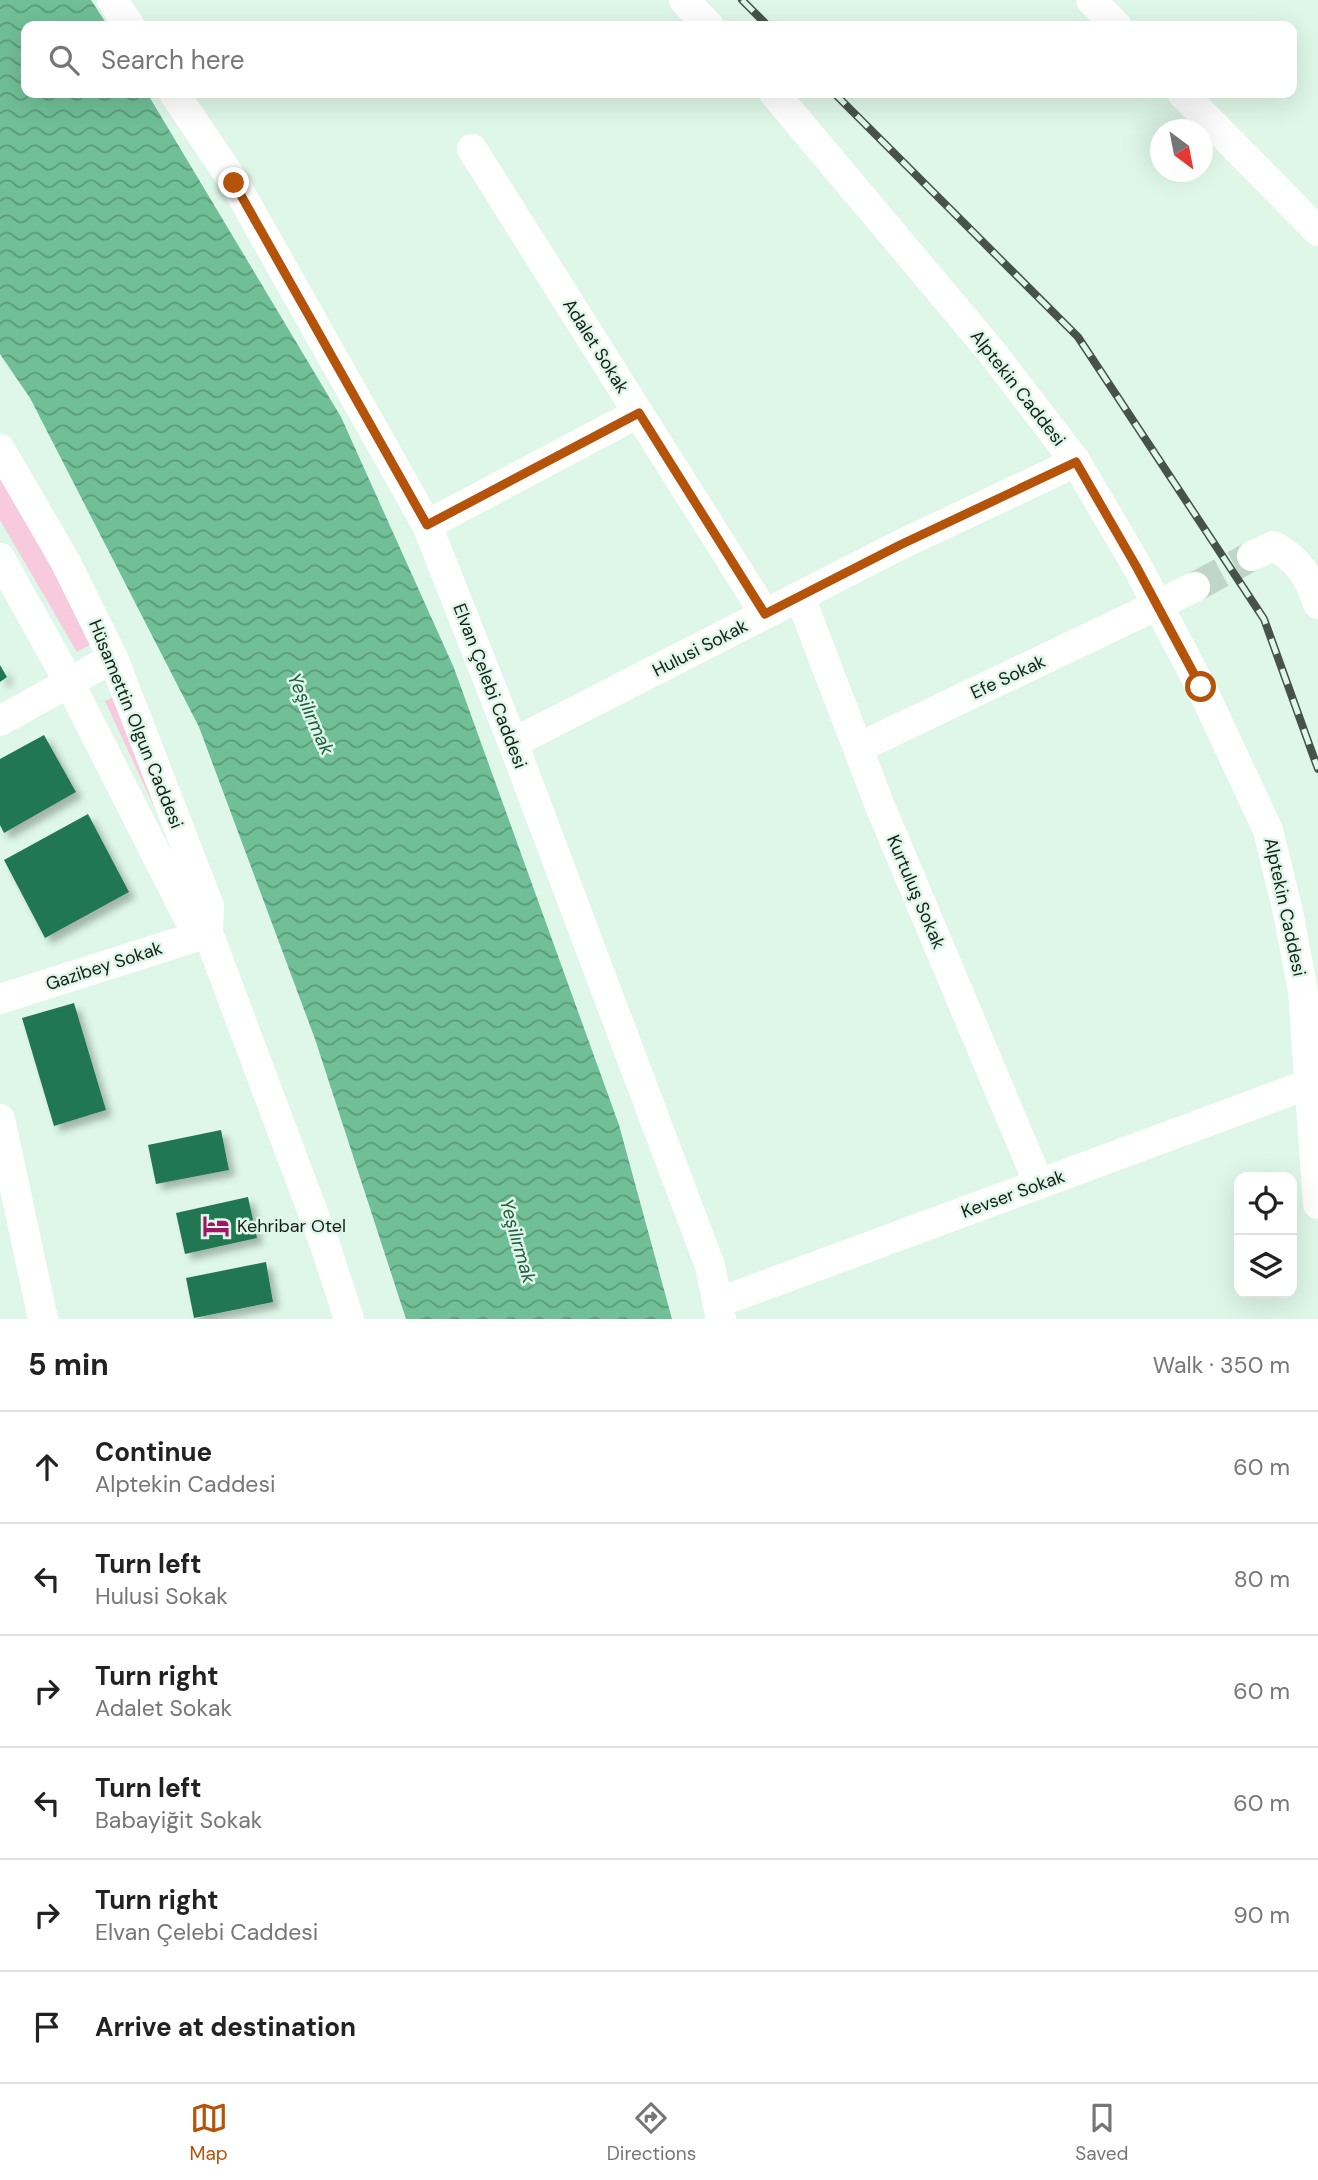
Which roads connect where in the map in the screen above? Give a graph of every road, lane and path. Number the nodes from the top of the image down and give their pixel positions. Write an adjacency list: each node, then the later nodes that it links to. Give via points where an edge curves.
1 (112, 0): 4 (street)
2 (684, 0): 5 (street)
3 (1091, 0): 6 (street)
4 (127, 21)
5 (704, 21)
6 (1112, 21)
7 (177, 98): 15 (street, Elvan Çelebi Caddesi, via 234,183)
8 (778, 98): 14 (street, Alptekin Caddesi, via 990,350)
9 (1187, 98): 11 (street)
10 (472, 149): 12 (street, Adalet Sokak)
11 (1318, 231)
12 (639, 413): 15 (street); 22 (street, Adalet Sokak)
13 (0, 449): 23 (street, Hüsamettin Olgun Caddesi, via 65,561)
14 (1076, 462): 19 (street, Hulusi Sokak); 21 (street, Alptekin Caddesi)
15 (427, 525): 26 (street, Elvan Çelebi Caddesi)
16 (1252, 556): 20 (street, via 1273,547 1287,553 1305,571)
17 (0, 558): 24 (street, Hüsamettin Olgun Caddesi)
18 (1195, 587): 21 (street, Efe Sokak)
19 (800, 597): 22 (street, Hulusi Sokak); 27 (street, Kurtuluş Sokak)
20 (1318, 604)
21 (1158, 606): 27 (street, Efe Sokak); 30 (street, Alptekin Caddesi, via 1268,831 1303,991)
22 (765, 614): 26 (street, Hulusi Sokak)
23 (113, 658): 24 (street); 28 (street, Hüsamettin Olgun Caddesi, via 209,906)
24 (69, 682): 25 (street); 28 (street, Hüsamettin Olgun Caddesi, via 187,915)
25 (0, 721)
26 (513, 743): 35 (street, Elvan Çelebi Caddesi, via 710,1266)
27 (858, 748): 32 (street, Kurtuluş Sokak)
28 (208, 933): 29 (street, Gazibey Sokak); 34 (street, Hüsamettin Olgun Caddesi)
29 (0, 999)
30 (1309, 1084): 32 (street, Kevser Sokak); 33 (street, Alptekin Caddesi)
31 (0, 1119): 36 (street)
32 (1040, 1184): 35 (street, Kevser Sokak)
33 (1318, 1204)
34 (324, 1242): 37 (street, Hüsamettin Olgun Caddesi); 38 (street, Hüsamettin Olgun Caddesi)
35 (719, 1311)
36 (43, 1319)
37 (339, 1319)
38 (349, 1319)

